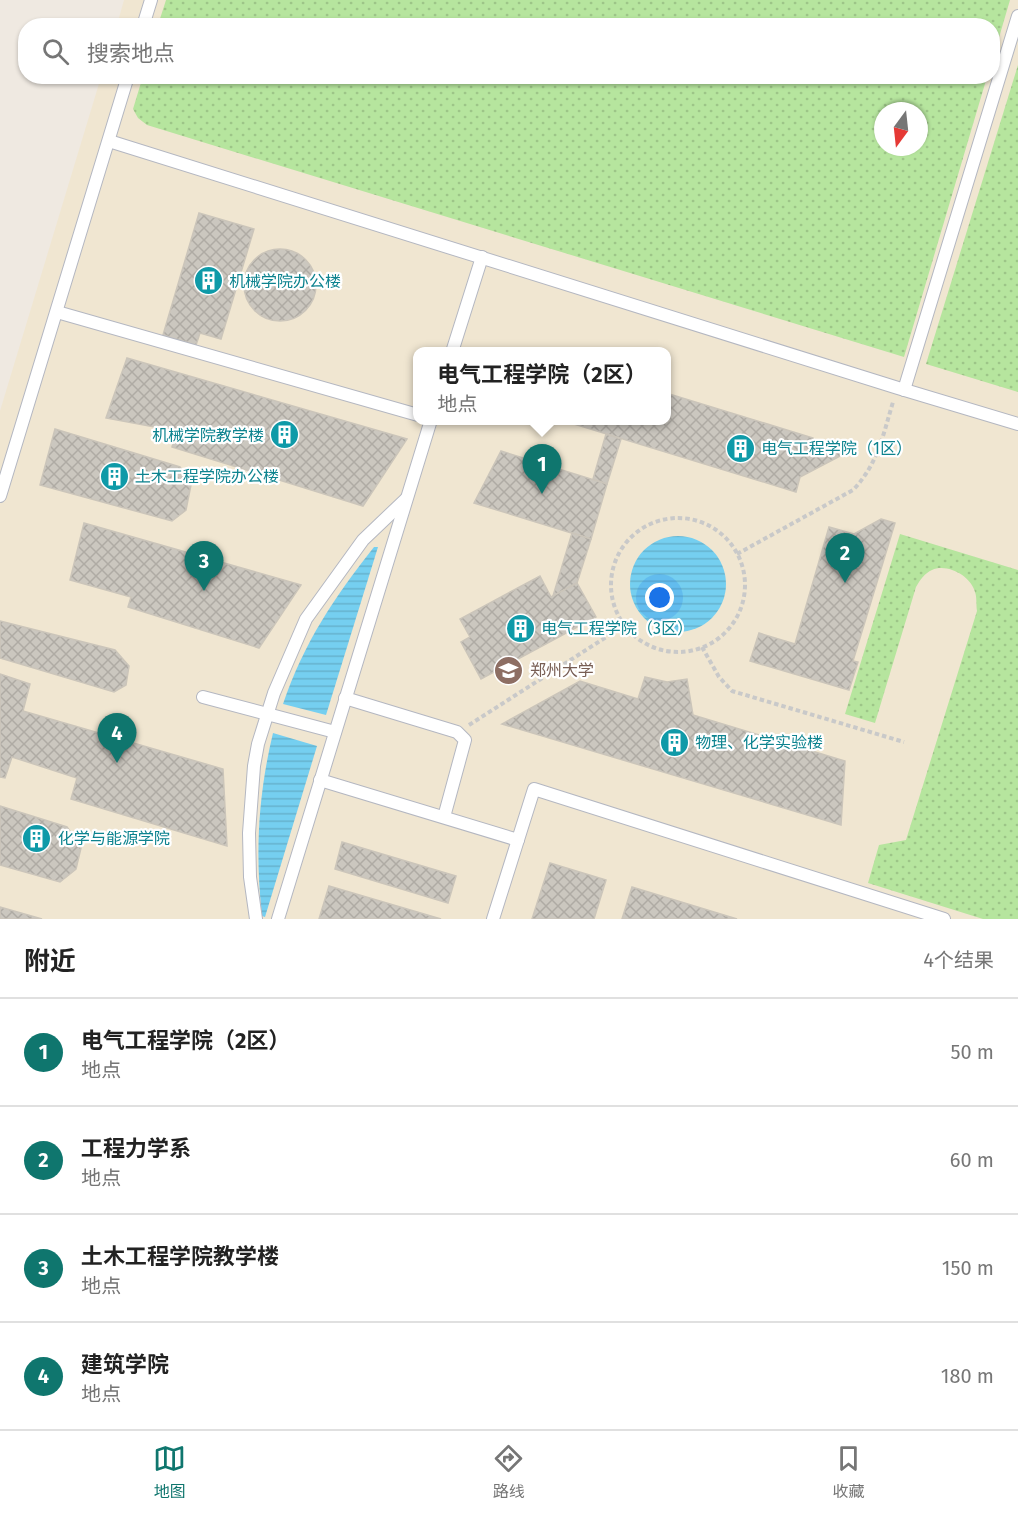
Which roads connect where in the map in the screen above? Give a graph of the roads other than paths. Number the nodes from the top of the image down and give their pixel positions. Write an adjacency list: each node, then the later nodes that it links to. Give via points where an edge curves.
1 (151, 0): 3 (lane)
2 (1018, 16): 4 (lane)
3 (145, 18)
4 (1000, 73)
5 (126, 84): 7 (lane)
6 (997, 84): 11 (lane)
7 (109, 141): 8 (lane); 9 (lane)
8 (482, 257): 10 (lane); 11 (lane)
9 (57, 312): 12 (lane); 15 (lane)
10 (453, 347)
11 (901, 389): 13 (lane)
12 (413, 415)
13 (1018, 424)
14 (429, 425): 16 (lane)
15 (0, 496)
16 (407, 498): 18 (lane); 19 (lane, via 363,540 306,619)
17 (203, 697): 19 (lane)
18 (345, 698): 20 (lane); 22 (lane, via 457,732 465,740)
19 (268, 714): 20 (lane); 24 (lane, via 254,766 249,833)
20 (335, 732): 21 (lane)
21 (320, 780): 22 (lane); 25 (lane)
22 (444, 817): 23 (lane)
23 (518, 840): 26 (lane); 27 (lane, via 534,789)
24 (256, 919)
25 (278, 919)
26 (493, 919)
27 (944, 919)

